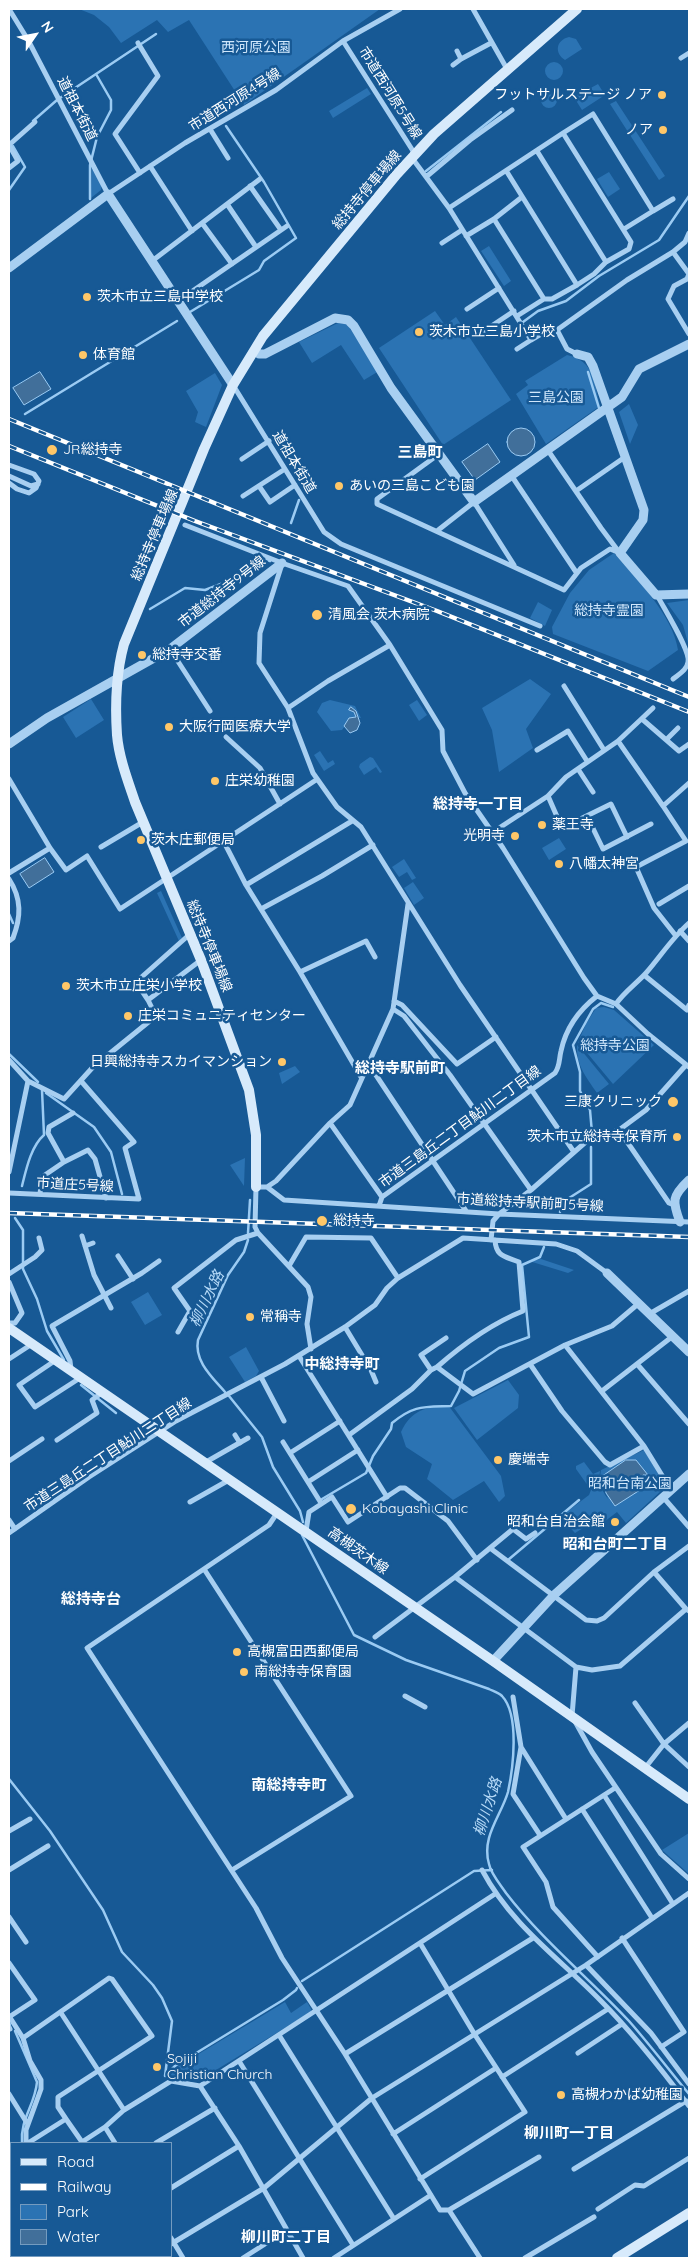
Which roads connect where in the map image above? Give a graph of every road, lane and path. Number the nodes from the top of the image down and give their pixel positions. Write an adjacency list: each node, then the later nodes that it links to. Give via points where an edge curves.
1 (9, 9): 29 (street, 道祖本街道)
2 (400, 9): 5 (street, 市道西河原4号線)
3 (473, 9): 7 (street)
4 (577, 9): 13 (main road, 総持寺停車場線)
5 (344, 41): 16 (street, 市道西河原4号線, via 276,90); 20 (street, 市道西河原5号線, via 413,151)
6 (138, 43): 25 (street, via 158,76 115,134)
7 (491, 43): 11 (street); 13 (street)
8 (457, 51): 11 (street)
9 (689, 53): 10 (street)
10 (681, 58)
11 (462, 59): 12 (street)
12 (453, 65)
13 (507, 69): 20 (main road, 総持寺停車場線)
14 (512, 110): 26 (street)
15 (35, 122): 18 (street)
16 (210, 129): 21 (street); 22 (street, 市道西河原4号線)
17 (563, 133): 19 (street); 34 (street, via 593,114); 38 (street)
18 (9, 145): 23 (street, via 18,161)
19 (537, 151): 24 (street); 48 (street)
20 (412, 157): 26 (street, 市道西河原5号線); 64 (main road, 総持寺停車場線, via 275,319)
21 (228, 158)
22 (150, 166): 25 (street, 市道西河原4号線); 41 (street)
23 (9, 168)
24 (507, 172): 30 (street); 33 (street)
25 (140, 173): 29 (street, 市道西河原4号線)
26 (426, 177): 33 (street, 市道西河原5号線)
27 (260, 179): 28 (street)
28 (250, 186): 32 (street); 39 (street)
29 (108, 194): 47 (street); 50 (street)
30 (522, 197): 35 (street); 51 (street)
31 (673, 199): 34 (street)
32 (227, 204): 36 (street); 45 (street)
33 (449, 208): 40 (street, 市道西河原5号線)
34 (653, 211): 38 (street)
35 (494, 219): 43 (street); 53 (street)
36 (202, 223): 41 (street); 49 (street)
37 (287, 226): 39 (street)
38 (624, 229): 48 (street, via 631,242 629,249)
39 (281, 230): 45 (street)
40 (462, 230): 43 (street, 市道西河原5号線); 44 (street)
41 (192, 231): 47 (street)
42 (689, 233): 46 (street, via 685,242)
43 (466, 236): 52 (street, 市道西河原5号線)
44 (442, 243)
45 (256, 247): 49 (street)
46 (673, 252): 58 (street); 59 (street, via 688,274 687,279 674,286 668,299)
47 (152, 261): 54 (street)
48 (606, 262): 51 (street)
49 (232, 264): 54 (street)
50 (9, 268)
51 (577, 285): 53 (street, via 552,299)
52 (500, 288): 55 (street); 56 (street, 市道西河原5号線)
53 (544, 299): 57 (street)
54 (178, 302): 66 (street)
55 (467, 309)
56 (514, 311): 57 (street, 市道西河原5号線); 60 (street)
57 (517, 316): 61 (street, 市道西河原5号線)
58 (557, 330): 61 (street, via 551,328); 65 (street, via 567,349)
59 (688, 330)
60 (484, 331)
61 (530, 340): 63 (street)
62 (689, 344): 67 (street, via 639,369 625,394)
63 (517, 349)
64 (255, 350): 66 (main road, 総持寺停車場線); 70 (street, via 265,354 335,318 348,320 391,388)
65 (577, 354): 67 (street, via 592,363)
66 (234, 384): 68 (street, 道祖本街道); 99 (main road, 総持寺停車場線, via 124,644)
67 (607, 407): 69 (street); 71 (street)
68 (269, 441): 72 (street); 74 (street, 道祖本街道)
69 (547, 449): 75 (street); 81 (street)
70 (439, 454): 83 (street); 85 (street, via 377,500 377,504)
71 (624, 456): 81 (street); 86 (street, via 644,510 643,520)
72 (242, 459)
73 (9, 465): 78 (street, via 34,474)
74 (285, 469): 79 (street, 道祖本街道); 80 (street)
75 (510, 475): 83 (street); 89 (street)
76 (9, 476): 78 (street, via 31,486)
77 (9, 483): 78 (street, via 29,493)
78 (38, 483)
79 (295, 485): 80 (street, via 270,502); 92 (street, 道祖本街道, via 324,532 341,544)
80 (259, 486): 82 (street)
81 (576, 491): 86 (street)
82 (243, 496)
83 (474, 502): 85 (street); 88 (street)
84 (185, 525): 87 (street)
85 (437, 531): 88 (street)
86 (620, 553): 89 (street, via 610,549); 91 (street)
87 (282, 563): 93 (street, 市道総持寺9号線, via 348,586); 94 (street, 市道総持寺9号線); 101 (street, via 260,633 258,651 264,673)
88 (515, 566): 89 (street, via 564,590)
89 (576, 572)
90 (689, 594): 91 (street)
91 (656, 595): 95 (street)
92 (540, 626)
93 (390, 645): 101 (street); 127 (street, via 442,730 443,751 451,769)
94 (170, 649): 99 (street, 市道総持寺9号線); 103 (street)
95 (689, 657): 96 (street)
96 (682, 671): 97 (street); 98 (street)
97 (689, 674)
98 (673, 678)
99 (118, 679): 109 (street, 市道総持寺9号線, via 47,718); 125 (main road, 総持寺停車場線, via 117,737)
100 (564, 686): 112 (street)
101 (288, 708): 116 (street)
102 (652, 708): 104 (street)
103 (210, 711)
104 (642, 719): 107 (street); 108 (street)
105 (678, 728): 107 (street)
106 (226, 737): 121 (street, via 260,768)
107 (667, 739): 110 (street, via 679,751)
108 (618, 741): 112 (street); 122 (street)
109 (9, 744)
110 (689, 744)
111 (537, 750): 113 (street, via 568,731)
112 (604, 750): 113 (street)
113 (587, 762): 114 (street)
114 (578, 769): 119 (street); 120 (street)
115 (9, 779): 118 (street)
116 (316, 780): 121 (street); 124 (street)
117 (689, 783): 122 (street)
118 (11, 787): 132 (street)
119 (593, 792)
120 (548, 796): 123 (street, via 562,828); 127 (street)
121 (280, 804): 129 (street)
122 (662, 806): 144 (street, via 686,840 636,867 654,908)
123 (587, 814): 128 (street, via 611,804); 128 (street, via 603,849)
124 (352, 821): 130 (street, via 361,827); 136 (street)
125 (143, 822): 131 (street); 134 (main road, 総持寺停車場線)
126 (651, 824): 128 (street)
127 (492, 832): 151 (street)
128 (627, 837)
129 (224, 842): 134 (street); 136 (street)
130 (373, 845): 138 (street); 140 (street)
131 (101, 847)
132 (50, 848): 133 (street); 134 (street, via 66,870 87,856 120,909)
133 (9, 873)
134 (167, 878): 143 (main road, 総持寺停車場線)
135 (9, 879): 145 (street, via 20,903 15,932)
136 (246, 885): 140 (street)
137 (689, 886): 139 (street)
138 (408, 903): 153 (street); 157 (street)
139 (659, 904)
140 (261, 909): 149 (street)
141 (689, 923): 142 (street)
142 (680, 931): 144 (street); 146 (street)
143 (190, 934): 148 (main road, 総持寺停車場線); 152 (street, via 136,982)
144 (676, 936): 150 (street)
145 (9, 941)
146 (689, 941)
147 (375, 957): 149 (street, via 366,941)
148 (201, 960): 152 (street); 174 (main road, 総持寺停車場線, via 249,1090 256,1135)
149 (300, 972): 161 (street)
150 (644, 975): 154 (street); 155 (street, via 687,1010)
151 (597, 996): 154 (street); 164 (street, 市道三島丘二丁目鮎川二丁目線, via 582,1008 570,1027 555,1074)
152 (148, 1000): 163 (street, via 155,1014 151,1020)
153 (394, 1001): 156 (street); 157 (street, via 402,1004 457,1064)
154 (616, 1004): 160 (street)
155 (689, 1005)
156 (393, 1009): 159 (street); 167 (street, via 404,1016)
157 (496, 1037): 164 (street)
158 (9, 1060): 162 (street)
159 (368, 1063): 161 (street); 170 (street)
160 (687, 1066): 168 (street, via 646,1110)
161 (361, 1077): 166 (street, via 350,1105)
162 (28, 1080): 163 (street, via 64,1099); 172 (street)
163 (81, 1080): 180 (street, 市道庄5号線, via 134,1142 125,1148 140,1199)
164 (531, 1091): 167 (street, 市道三島丘二丁目鮎川二丁目線); 169 (street)
165 (73, 1113): 171 (street, via 49,1127 48,1133)
166 (330, 1123): 175 (street); 179 (street)
167 (484, 1124): 170 (street, 市道三島丘二丁目鮎川二丁目線); 176 (street)
168 (619, 1130): 169 (street, via 588,1140); 181 (street, via 669,1203)
169 (574, 1152): 176 (street)
170 (434, 1159): 179 (street, 市道三島丘二丁目鮎川二丁目線); 183 (street)
171 (64, 1162): 178 (street, via 42,1177); 180 (street, via 88,1150 95,1159)
172 (9, 1172)
173 (689, 1180): 181 (street, via 676,1194)
174 (256, 1186): 175 (street); 186 (street, via 255,1227)
175 (267, 1187): 182 (street, 市道三島丘二丁目鮎川二丁目線, via 284,1200)
176 (531, 1190): 184 (street)
177 (9, 1193): 178 (street, 市道庄5号線)
178 (40, 1194): 180 (street, 市道庄5号線)
179 (382, 1197): 182 (street, 市道三島丘二丁目鮎川二丁目線)
180 (106, 1198)
181 (674, 1205): 185 (street)
182 (379, 1206): 183 (street, 市道総持寺駅前町5号線)
183 (466, 1211): 184 (street, 市道総持寺駅前町5号線)
184 (499, 1214): 185 (street, 市道総持寺駅前町5号線); 189 (street, via 493,1221)
185 (684, 1222)
186 (258, 1233): 194 (street); 208 (street, via 236,1240 174,1288 190,1311)
187 (82, 1236): 191 (street)
188 (39, 1238): 196 (street, via 42,1250)
189 (493, 1240): 195 (street, 市道三島丘二丁目鮎川二丁目線, via 556,1244 577,1251); 198 (street, 市道三島丘二丁目鮎川二丁目線, via 463,1238); 222 (street, via 498,1253 519,1262 524,1311 510,1316 451,1354)
190 (94, 1243): 191 (street)
191 (85, 1246): 201 (street, via 94,1275)
192 (118, 1256): 197 (street)
193 (159, 1261): 197 (street)
194 (289, 1266): 198 (street, via 306,1237 371,1238); 213 (street, via 308,1287 311,1297 307,1324)
195 (607, 1273): 202 (street)
196 (9, 1274)
197 (133, 1278): 201 (street)
198 (398, 1278): 206 (street, 市道三島丘二丁目鮎川二丁目線, via 375,1305)
199 (9, 1282): 205 (street, via 22,1313)
200 (689, 1291): 204 (street)
201 (105, 1295): 203 (street); 221 (street, via 52,1326)
202 (638, 1304): 204 (street); 212 (street, via 612,1326)
203 (111, 1308)
204 (651, 1314): 209 (street)
205 (9, 1324)
206 (345, 1327): 213 (street, 市道三島丘二丁目鮎川二丁目線); 223 (street)
207 (9, 1328): 211 (main road, 高槻茨木線)
208 (178, 1332)
209 (673, 1336): 214 (street); 219 (street)
210 (446, 1338): 222 (street, via 421,1355)
211 (32, 1344): 216 (street); 217 (main road, 高槻茨木線)
212 (565, 1345): 218 (street); 227 (street)
213 (311, 1349): 215 (street, 市道三島丘二丁目鮎川二丁目線)
214 (689, 1352)
215 (299, 1356): 225 (street, 市道三島丘二丁目鮎川二丁目線); 230 (street)
216 (9, 1359)
217 (56, 1360): 221 (main road, 高槻茨木線); 224 (street, via 19,1385 35,1407)
218 (530, 1364): 222 (street, via 473,1394); 240 (street, via 562,1411 605,1462 610,1465)
219 (637, 1364): 227 (street); 231 (street)
220 (377, 1365): 223 (street)
221 (71, 1369): 224 (main road, 高槻茨木線)
222 (434, 1369): 234 (street)
223 (371, 1370): 226 (street)
224 (82, 1377): 228 (main road, 高槻茨木線)
225 (261, 1377): 229 (street); 232 (street, 市道三島丘二丁目鮎川二丁目線)
226 (376, 1382)
227 (602, 1391): 240 (street)
228 (104, 1392): 232 (main road, 高槻茨木線); 237 (street, via 92,1400 97,1413)
229 (284, 1421)
230 (340, 1421): 234 (street); 242 (street)
231 (689, 1424)
232 (160, 1432): 244 (main road, 高槻茨木線); 256 (street, 市道三島丘二丁目鮎川二丁目線)
233 (235, 1435): 239 (street)
234 (349, 1435): 241 (street)
235 (248, 1438): 239 (street)
236 (42, 1439): 243 (street)
237 (56, 1440)
238 (283, 1442): 242 (street)
239 (240, 1443): 244 (street)
240 (644, 1446): 248 (street)
241 (358, 1450): 247 (street); 249 (street)
242 (290, 1453): 247 (street)
243 (9, 1461)
244 (205, 1462): 246 (main road, 高槻茨木線)
245 (689, 1474): 248 (street)
246 (230, 1480): 251 (street); 253 (main road, 高槻茨木線)
247 (308, 1482): 252 (street)
248 (671, 1490): 250 (street)
249 (387, 1497): 252 (street, via 348,1522 332,1496); 262 (street, via 405,1488 448,1521)
250 (663, 1497): 255 (street); 266 (street)
251 (190, 1502)
252 (322, 1504): 257 (street, via 309,1512)
253 (277, 1513): 257 (main road, 高槻茨木線); 263 (street, via 269,1525)
254 (9, 1520): 256 (street)
255 (689, 1527)
256 (15, 1529): 258 (street, 市道三島丘二丁目鮎川二丁目線)
257 (306, 1532): 267 (main road, 高槻茨木線)
258 (9, 1533)
259 (535, 1533): 261 (street, via 526,1539 513,1529)
260 (689, 1546): 264 (street)
261 (490, 1548): 262 (street); 266 (street)
262 (477, 1560): 265 (street)
263 (204, 1569): 293 (street, via 88,1648); 293 (street, via 351,1796)
264 (654, 1572): 266 (street, via 598,1620 586,1620); 268 (street)
265 (455, 1577): 267 (street); 269 (street)
266 (554, 1595): 269 (street)
267 (415, 1607): 270 (street); 271 (main road, 高槻茨木線)
268 (688, 1610): 272 (street, via 620,1666 584,1670)
269 (525, 1628): 271 (street); 272 (street)
270 (375, 1637)
271 (493, 1660): 277 (main road, 高槻茨木線)
272 (576, 1666): 277 (street)
273 (408, 1689): 276 (street, via 404,1697)
274 (512, 1697): 280 (street)
275 (635, 1703): 279 (street)
276 (425, 1707)
277 (572, 1716): 282 (main road, 高槻茨木線); 283 (street)
278 (689, 1723): 279 (street)
279 (664, 1744): 281 (street); 282 (street)
280 (521, 1747): 288 (street); 290 (street, via 513,1794)
281 (689, 1767)
282 (645, 1768): 285 (main road, 高槻茨木線)
283 (616, 1788): 284 (street); 295 (street, via 661,1854)
284 (604, 1795): 286 (street); 298 (street)
285 (689, 1799)
286 (582, 1809): 288 (street); 300 (street)
287 (30, 1819): 289 (street)
288 (566, 1819): 290 (street)
289 (9, 1831)
290 (540, 1835): 305 (street, via 523,1847 546,1882 553,1907)
291 (48, 1846): 292 (street)
292 (9, 1870)
293 (232, 1870): 311 (street, via 264,1919 282,1958)
294 (482, 1870): 297 (street)
295 (689, 1879)
296 (689, 1893): 298 (street)
297 (495, 1894): 301 (street); 304 (street)
298 (673, 1904): 300 (street)
299 (9, 1917): 303 (street)
300 (652, 1918): 302 (street)
301 (533, 1938): 308 (street); 309 (street)
302 (622, 1938): 305 (street); 319 (street, via 684,2032)
303 (26, 1942)
304 (420, 1943): 309 (street); 311 (street)
305 (598, 1957): 307 (street)
306 (9, 1963): 313 (street, via 34,2000)
307 (585, 1966): 308 (street); 319 (street)
308 (574, 1973): 310 (street); 317 (street)
309 (449, 1990): 317 (street); 321 (street)
310 (608, 2009): 314 (street); 325 (street)
311 (318, 2010): 316 (street); 321 (street)
312 (61, 2013): 318 (street); 324 (street); 324 (street, via 109,1978 152,2036)
313 (9, 2016): 315 (street)
314 (622, 2024): 320 (street); 330 (street)
315 (11, 2028): 318 (street)
316 (279, 2035): 322 (street); 336 (street)
317 (475, 2036): 323 (street); 329 (street)
318 (23, 2038): 334 (street, via 30,2061 41,2080 41,2089)
319 (661, 2047): 326 (street)
320 (578, 2053)
321 (345, 2054): 329 (street)
322 (239, 2061): 327 (street); 345 (street)
323 (496, 2068): 325 (street); 337 (street)
324 (98, 2071): 332 (street); 333 (street, via 58,2097 58,2107)
325 (502, 2077): 348 (street, via 525,2112)
326 (688, 2081)
327 (200, 2086): 331 (street); 332 (street, via 171,2081)
328 (9, 2094): 334 (street)
329 (372, 2098): 336 (street); 337 (street)
330 (687, 2103): 347 (street)
331 (215, 2108): 342 (street); 343 (street)
332 (124, 2110): 335 (street)
333 (66, 2119): 339 (street); 340 (street)
334 (27, 2123): 338 (street)
335 (105, 2127): 340 (street); 341 (street)
336 (337, 2129): 345 (street); 356 (street)
337 (393, 2134): 348 (street)
338 (27, 2142)
339 (29, 2142)
340 (82, 2142)
341 (114, 2142)
342 (158, 2142)
343 (239, 2146): 349 (street); 350 (street)
344 (538, 2156): 353 (street)
345 (299, 2158): 350 (street); 359 (street)
346 (689, 2158): 352 (street, via 644,2186 635,2185)
347 (574, 2169)
348 (420, 2178): 351 (street)
349 (172, 2187)
350 (264, 2188): 357 (street); 358 (street)
351 (431, 2195): 353 (street, via 440,2210); 356 (street)
352 (598, 2209)
353 (449, 2210): 366 (street)
354 (689, 2213): 368 (main road)
355 (594, 2217): 367 (street)
356 (394, 2219): 359 (street)
357 (287, 2230): 362 (street); 363 (street)
358 (172, 2241): 361 (street)
359 (353, 2245): 360 (street)
360 (342, 2253): 364 (street); 365 (street)
361 (183, 2258)
362 (243, 2258)
363 (303, 2258)
364 (334, 2258)
365 (345, 2258)
366 (480, 2258)
367 (525, 2258)
368 (617, 2258)

